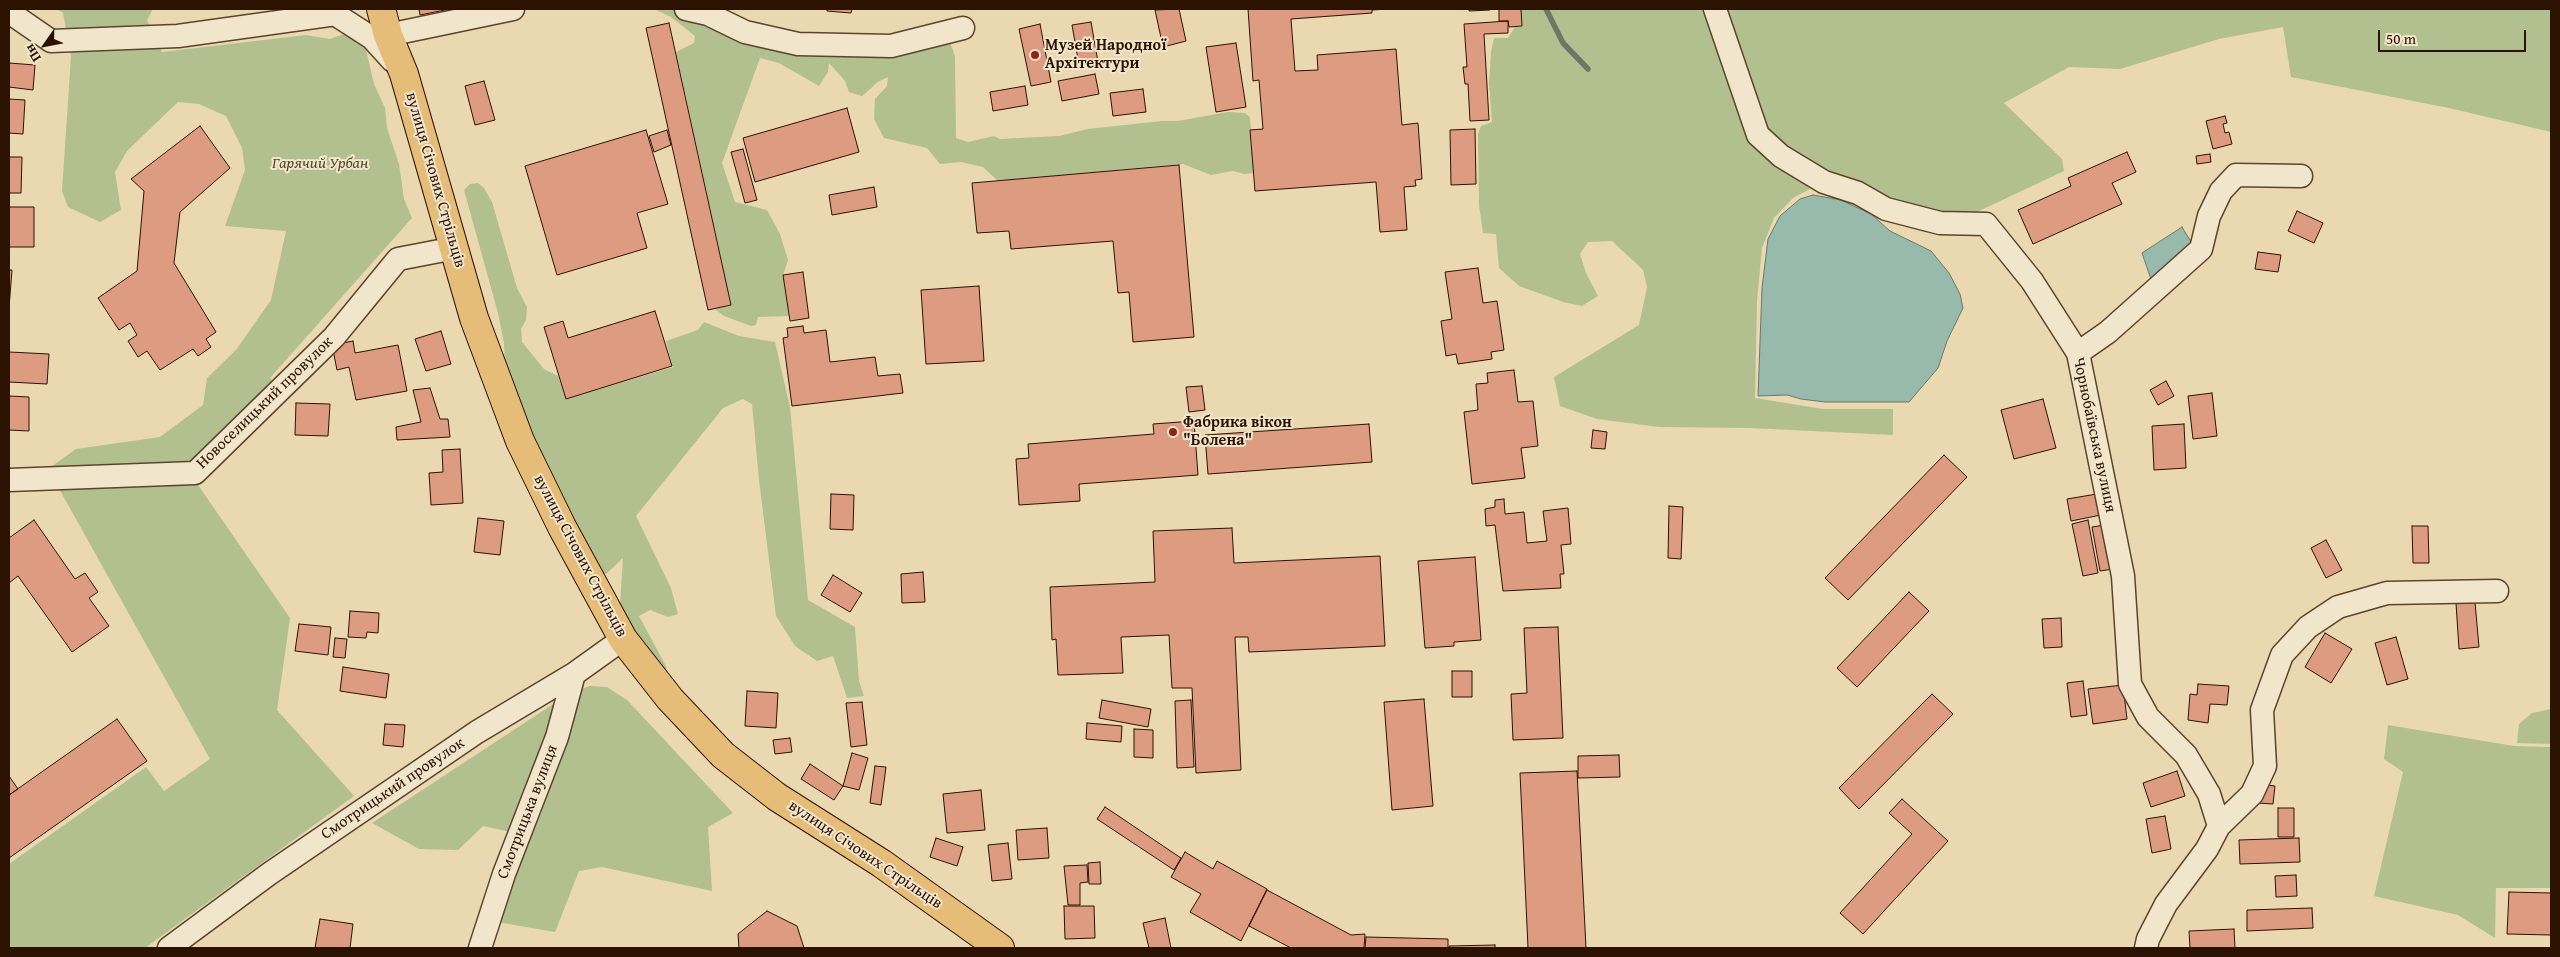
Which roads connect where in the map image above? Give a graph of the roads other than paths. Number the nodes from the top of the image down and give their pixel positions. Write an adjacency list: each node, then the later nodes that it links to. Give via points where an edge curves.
1 (381, 9): 8 (main road, вулиця Січових Стрільців)
2 (513, 9): 8 (street)
3 (686, 9): 7 (street, via 708,14 745,32 798,44 891,46)
4 (1715, 9): 12 (street, Чорнобаївська вулиця, via 1758,135 1781,156 1824,182 1858,193 1886,209 1940,223 1986,224 2032,281)
5 (331, 11): 6 (street, via 178,36 51,41); 9 (street, via 372,38)
6 (9, 12)
7 (963, 28)
8 (388, 35): 9 (main road, вулиця Січових Стрільців)
9 (404, 74): 11 (main road, вулиця Січових Стрільців)
10 (2301, 176): 12 (street, via 2236,175 2221,191 2209,216 2201,249 2108,332)
11 (455, 248): 13 (street, Новоселицький провулок, via 398,259 334,337 195,473); 15 (main road, вулиця Січових Стрільців, via 474,318 520,441 587,576)
12 (2078, 352): 17 (street, Чорнобаївська вулиця, via 2123,576 2130,684 2148,717 2186,755 2210,794)
13 (9, 480)
14 (2497, 591): 17 (street, via 2387,593 2338,607 2308,626 2282,655 2262,710 2265,766 2252,794)
15 (623, 639): 16 (street, Смотрицький провулок); 20 (main road, вулиця Січових Стрільців, via 670,699 723,755 777,797 881,863)
16 (574, 674): 18 (street, Смотрицький провулок, via 477,732 269,874); 19 (street, Смотрицька вулиця, via 557,737 504,874)
17 (2219, 826): 21 (street, via 2207,850 2166,904)
18 (169, 948)
19 (480, 948)
20 (1000, 948)
21 (2146, 948)

